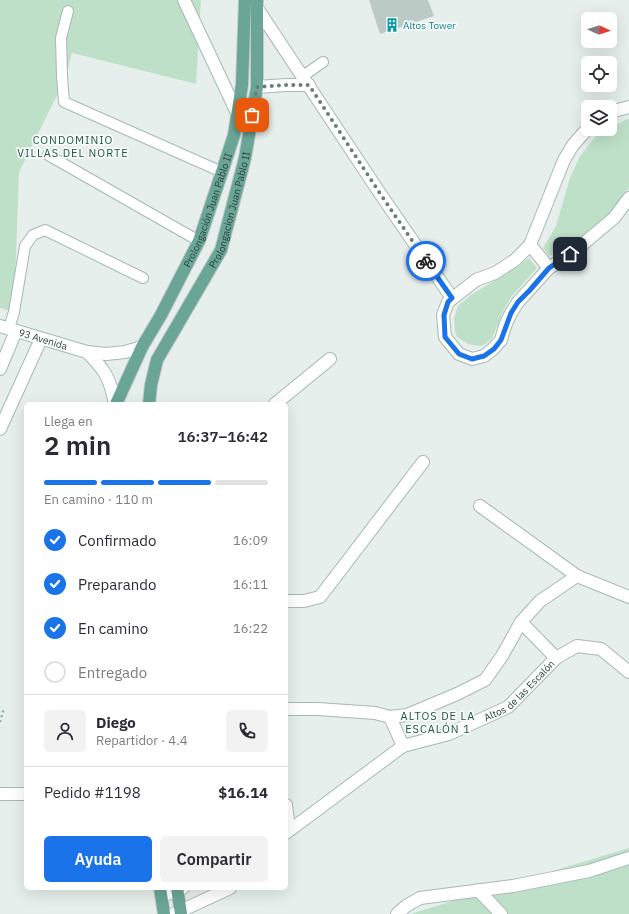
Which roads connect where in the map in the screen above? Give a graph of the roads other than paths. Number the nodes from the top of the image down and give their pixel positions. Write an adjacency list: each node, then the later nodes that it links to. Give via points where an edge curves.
1 (184, 0): 10 (street)
2 (245, 0): 10 (main road, Prolongación Juan Pablo II, via 242,86)
3 (257, 4): 6 (street); 7 (main road, Prolongacion Juan Pablo II)
4 (68, 11): 13 (lane, via 61,38 64,102)
5 (324, 62): 6 (lane)
6 (306, 80): 7 (street, via 286,85); 19 (street)
7 (257, 87): 28 (main road, Prolongacion Juan Pablo II, via 245,158 221,250 157,360 150,385)
8 (629, 107): 9 (street)
9 (617, 110)
10 (238, 115): 13 (main road, Prolongación Juan Pablo II)
11 (581, 136): 16 (street, via 564,160)
12 (48, 154): 15 (lane)
13 (222, 172): 15 (main road, Prolongación Juan Pablo II)
14 (629, 198): 17 (street, via 614,218)
15 (200, 240): 22 (main road, Prolongación Juan Pablo II)
16 (530, 245): 17 (street); 19 (street, via 515,260 496,272 476,280)
17 (549, 268): 19 (street, via 518,302 501,340 484,356 472,359 459,354 445,337 444,315)
18 (143, 278): 20 (lane, via 45,230 33,235 25,246 14,312)
19 (452, 298)
20 (8, 328): 21 (street, 93 Avenida); 25 (street)
21 (41, 338): 23 (street, 93 Avenida); 30 (street)
22 (142, 347): 23 (street, 93 Avenida, via 106,354); 27 (main road, Prolongación Juan Pablo II)
23 (87, 352): 26 (street, 93 Avenida, via 101,366 111,385)
24 (330, 359): 29 (street)
25 (0, 369)
26 (115, 402)
27 (117, 402)
28 (149, 402)
29 (277, 402)
30 (0, 429)
31 (423, 462): 35 (street, via 320,597)
32 (480, 506): 33 (street)
33 (577, 576): 34 (street); 36 (street, via 540,601)
34 (629, 597)
35 (288, 601)
36 (521, 622): 37 (street); 40 (street, via 485,680 407,715)
37 (556, 658): 38 (street, Altos de las Escalón, via 578,646 601,649); 41 (street, Altos de las Escalón, via 508,707 449,734)
38 (629, 672)
39 (288, 709): 40 (street, via 375,713)
40 (390, 717): 41 (street)
41 (403, 746): 44 (street, Altos de las Escalón)
42 (0, 794): 43 (street)
43 (24, 794)
44 (288, 832)
45 (629, 858): 49 (street, via 589,871)
46 (174, 890): 50 (street)
47 (180, 890): 51 (main road)
48 (226, 890): 51 (street)
49 (478, 890): 53 (street, via 420,898); 54 (street)
50 (161, 892): 52 (main road)
51 (178, 913)
52 (164, 914)
53 (397, 914)
54 (501, 914)

